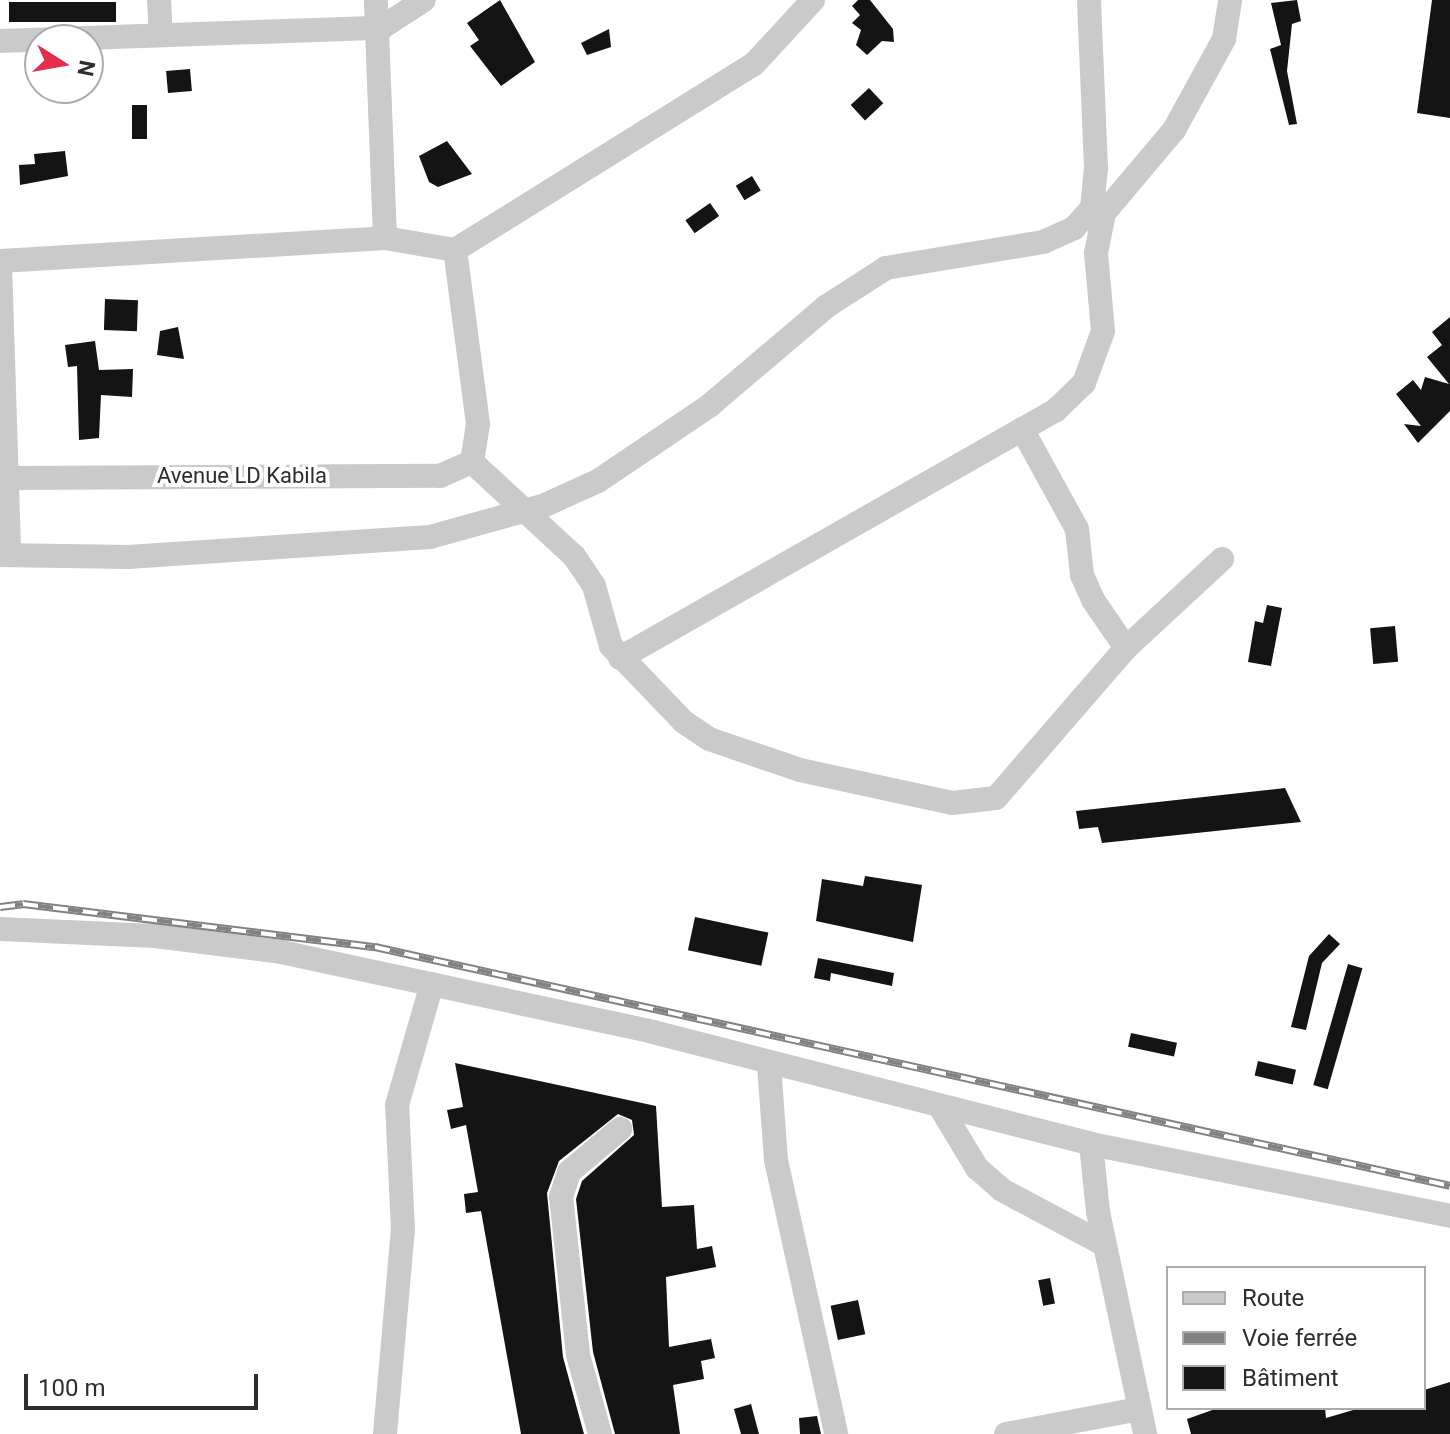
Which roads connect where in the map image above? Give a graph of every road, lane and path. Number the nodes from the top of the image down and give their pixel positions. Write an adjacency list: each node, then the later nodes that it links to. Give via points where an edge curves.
1 (159, 0): 8 (street)
2 (376, 0): 7 (street)
3 (424, 0): 7 (street)
4 (813, 0): 12 (street, via 797,25 754,64)
5 (1089, 0): 10 (street, via 1086,33 1096,92)
6 (1230, 0): 10 (street, via 1224,39 1174,130)
7 (381, 28): 8 (street); 11 (street)
8 (161, 34): 9 (street)
9 (0, 41)
10 (1098, 210): 14 (street, via 1103,331 1097,360 1084,383 1056,410); 17 (street, via 1043,242 886,268 827,306 709,406 623,467 574,493)
11 (385, 238): 12 (street); 13 (street)
12 (455, 250): 15 (street, via 478,424)
13 (0, 262): 16 (street)
14 (1022, 429): 20 (street, via 1077,529 1082,575 1093,600); 21 (street)
15 (472, 462): 16 (street, Avenue LD Kabila, via 440,476); 17 (street)
16 (4, 478): 18 (street)
17 (522, 509): 18 (street, via 430,537 128,557); 21 (street, via 586,572)
18 (4, 555)
19 (1222, 559): 20 (street)
20 (1126, 648): 21 (street, via 996,798 952,803 800,770 709,739)
21 (620, 658)
22 (0, 929): 23 (street, via 155,936 281,952)
23 (432, 984): 24 (street, via 653,1032); 31 (street, via 397,1105 403,1230)
24 (769, 1065): 25 (street); 33 (street, via 776,1160)
25 (942, 1110): 27 (street); 29 (street, via 977,1168 1002,1190)
26 (620, 1129): 32 (street, via 569,1172 561,1197 576,1339)
27 (1091, 1144): 28 (street); 29 (street)
28 (1450, 1216)
29 (1103, 1244): 30 (street)
30 (1139, 1409): 34 (street); 35 (street)
31 (385, 1434)
32 (600, 1434)
33 (836, 1434)
34 (1006, 1434)
35 (1145, 1434)

